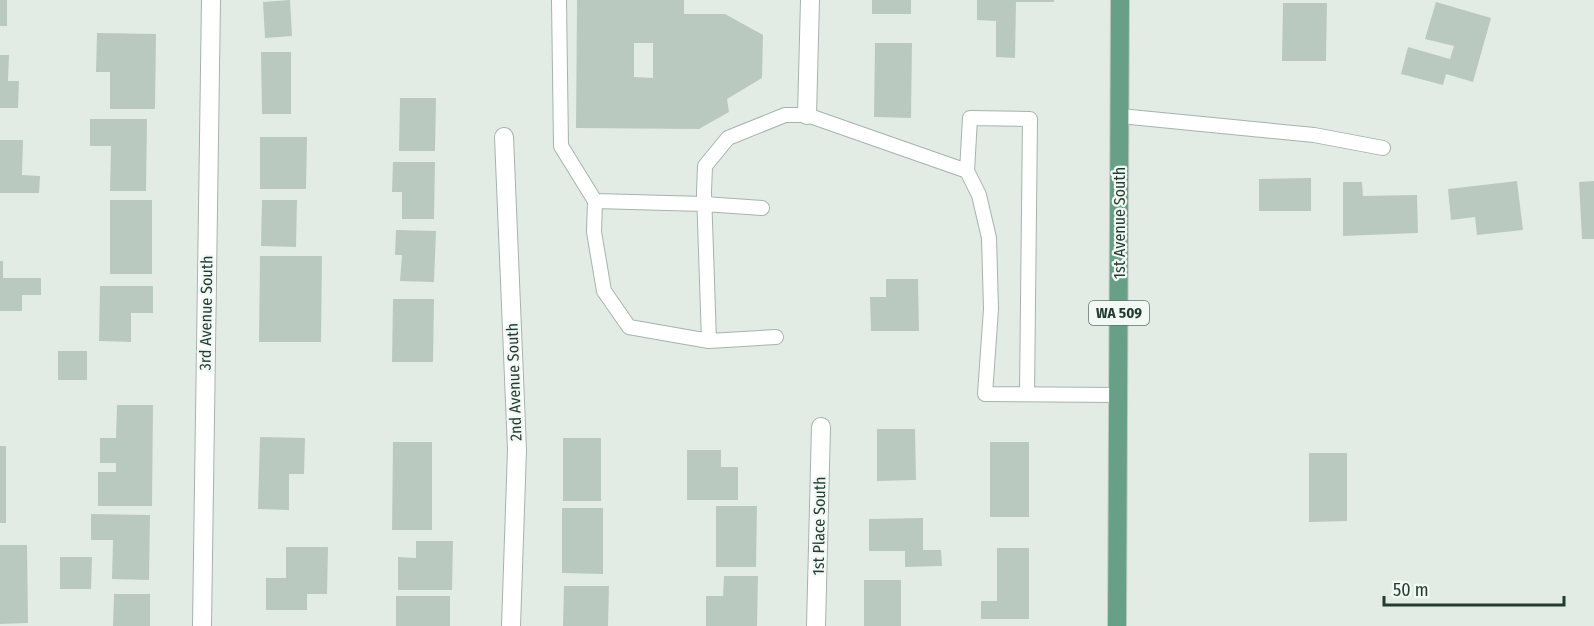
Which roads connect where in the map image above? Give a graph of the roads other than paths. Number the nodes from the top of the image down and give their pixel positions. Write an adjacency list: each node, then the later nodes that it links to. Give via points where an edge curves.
1 (211, 0): 18 (street, 3rd Avenue South)
2 (559, 0): 10 (lane, via 561,146)
3 (810, 0): 5 (street)
4 (1120, 0): 6 (main road, 1st Avenue South / WA 509)
5 (807, 115): 9 (lane); 11 (lane, via 785,115 728,138 705,166)
6 (1120, 116): 8 (lane, via 1314,135); 16 (main road, 1st Avenue South / WA 509)
7 (504, 137): 19 (street, 2nd Avenue South, via 517,450)
8 (1383, 148)
9 (968, 171): 15 (lane, via 979,195 989,238 991,309 985,394); 15 (lane, via 970,117 1030,119)
10 (595, 201): 11 (lane); 14 (lane, via 594,232 604,291 629,327)
11 (705, 204): 12 (lane); 14 (lane)
12 (762, 208)
13 (776, 338): 14 (lane)
14 (709, 341)
15 (1027, 394): 16 (lane)
16 (1118, 395): 21 (main road, 1st Avenue South / WA 509)
17 (821, 427): 20 (street, 1st Place South)
18 (202, 626)
19 (511, 626)
20 (816, 626)
21 (1117, 626)

